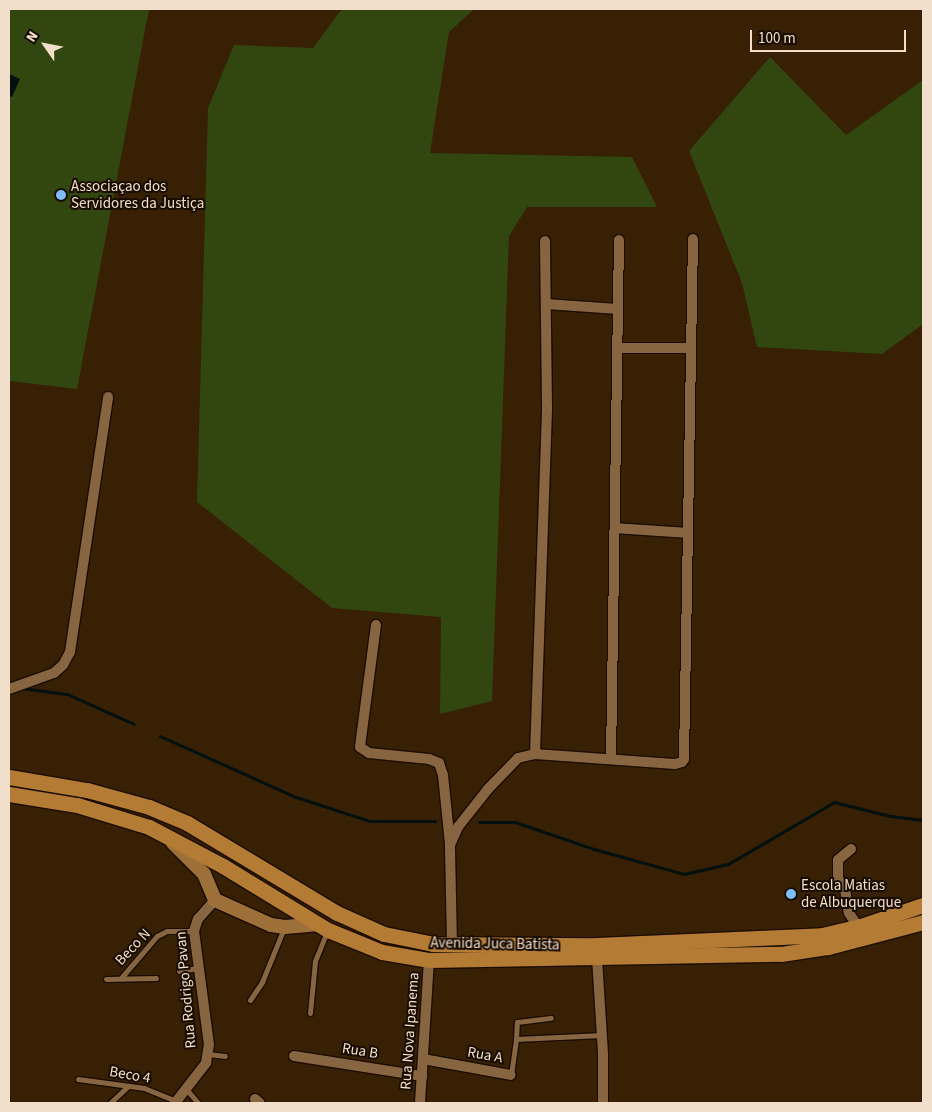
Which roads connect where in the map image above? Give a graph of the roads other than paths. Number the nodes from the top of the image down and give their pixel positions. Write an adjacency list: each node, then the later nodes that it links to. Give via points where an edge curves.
1 (693, 239): 7 (street)
2 (619, 240): 5 (street)
3 (545, 241): 4 (street)
4 (546, 304): 5 (street); 13 (street, via 547,407)
5 (618, 310): 6 (street)
6 (618, 348): 7 (street); 9 (street)
7 (691, 348): 10 (street)
8 (108, 397): 12 (street, via 70,652 54,673)
9 (614, 528): 10 (street); 14 (street)
10 (688, 533): 14 (street, via 684,759 675,764)
11 (376, 626): 19 (street, via 360,747 369,753 429,759 439,763)
12 (9, 689)
13 (535, 754): 14 (street); 19 (street, via 518,758 488,790 458,827)
14 (611, 760)
15 (9, 777): 17 (main road, Avenida Juca Batista, via 87,790)
16 (9, 794): 18 (main road, Avenida Juca Batista, via 76,804 149,827)
17 (187, 823): 18 (main road, via 171,825); 21 (main road, Avenida Juca Batista)
18 (164, 835): 22 (street, via 204,874); 24 (main road, Avenida Juca Batista, via 223,866)
19 (450, 845): 30 (street)
20 (851, 849): 28 (street, via 838,860 838,878 846,894 849,913)
21 (285, 880): 24 (main road); 30 (main road, Avenida Juca Batista, via 337,913 384,934 433,944)
22 (215, 900): 26 (street); 29 (street, Rua Rodrigo Pavan, via 198,919)
23 (923, 905): 28 (main road, Avenida Juca Batista)
24 (291, 909): 26 (street); 27 (main road, Avenida Juca Batista)
25 (923, 922): 31 (main road, Avenida Juca Batista, via 828,947 781,954)
26 (278, 926): 27 (street); 38 (lane, via 262,982)
27 (322, 927): 32 (main road, Avenida Juca Batista, via 382,952); 39 (lane)
28 (858, 927): 30 (main road, Avenida Juca Batista, via 822,935 768,938 596,945)
29 (194, 931): 33 (street, Rua Rodrigo Pavan); 35 (lane, Beco N, via 167,931 157,936)
30 (452, 944)
31 (597, 958): 32 (main road, Avenida Juca Batista); 41 (street)
32 (429, 960): 46 (street, Rua Nova Ipanema)
33 (198, 968): 34 (lane); 43 (street, Rua Rodrigo Pavan, via 210,1045)
34 (178, 972)
35 (121, 978): 36 (lane); 37 (lane)
36 (156, 978)
37 (106, 979)
38 (250, 1000)
39 (310, 1013)
40 (551, 1018): 42 (lane, via 517,1022)
41 (602, 1034): 42 (lane, Rua A); 56 (street)
42 (516, 1039): 47 (lane, Rua A)
43 (208, 1054): 44 (lane); 51 (street, Rua Rodrigo Pavan, via 206,1063)
44 (224, 1056)
45 (294, 1056): 48 (street, Rua B)
46 (423, 1059): 47 (street, Rua A); 48 (street, Rua Nova Ipanema)
47 (511, 1075)
48 (422, 1076): 55 (street, Rua Nova Ipanema)
49 (78, 1080): 50 (lane, Beco 4)
50 (128, 1086): 52 (lane, Beco 4, via 144,1088); 53 (lane)
51 (186, 1089): 52 (street, Rua Rodrigo Pavan); 54 (lane)
52 (176, 1102)
53 (110, 1103)
54 (198, 1103)
55 (420, 1103)
56 (603, 1103)

